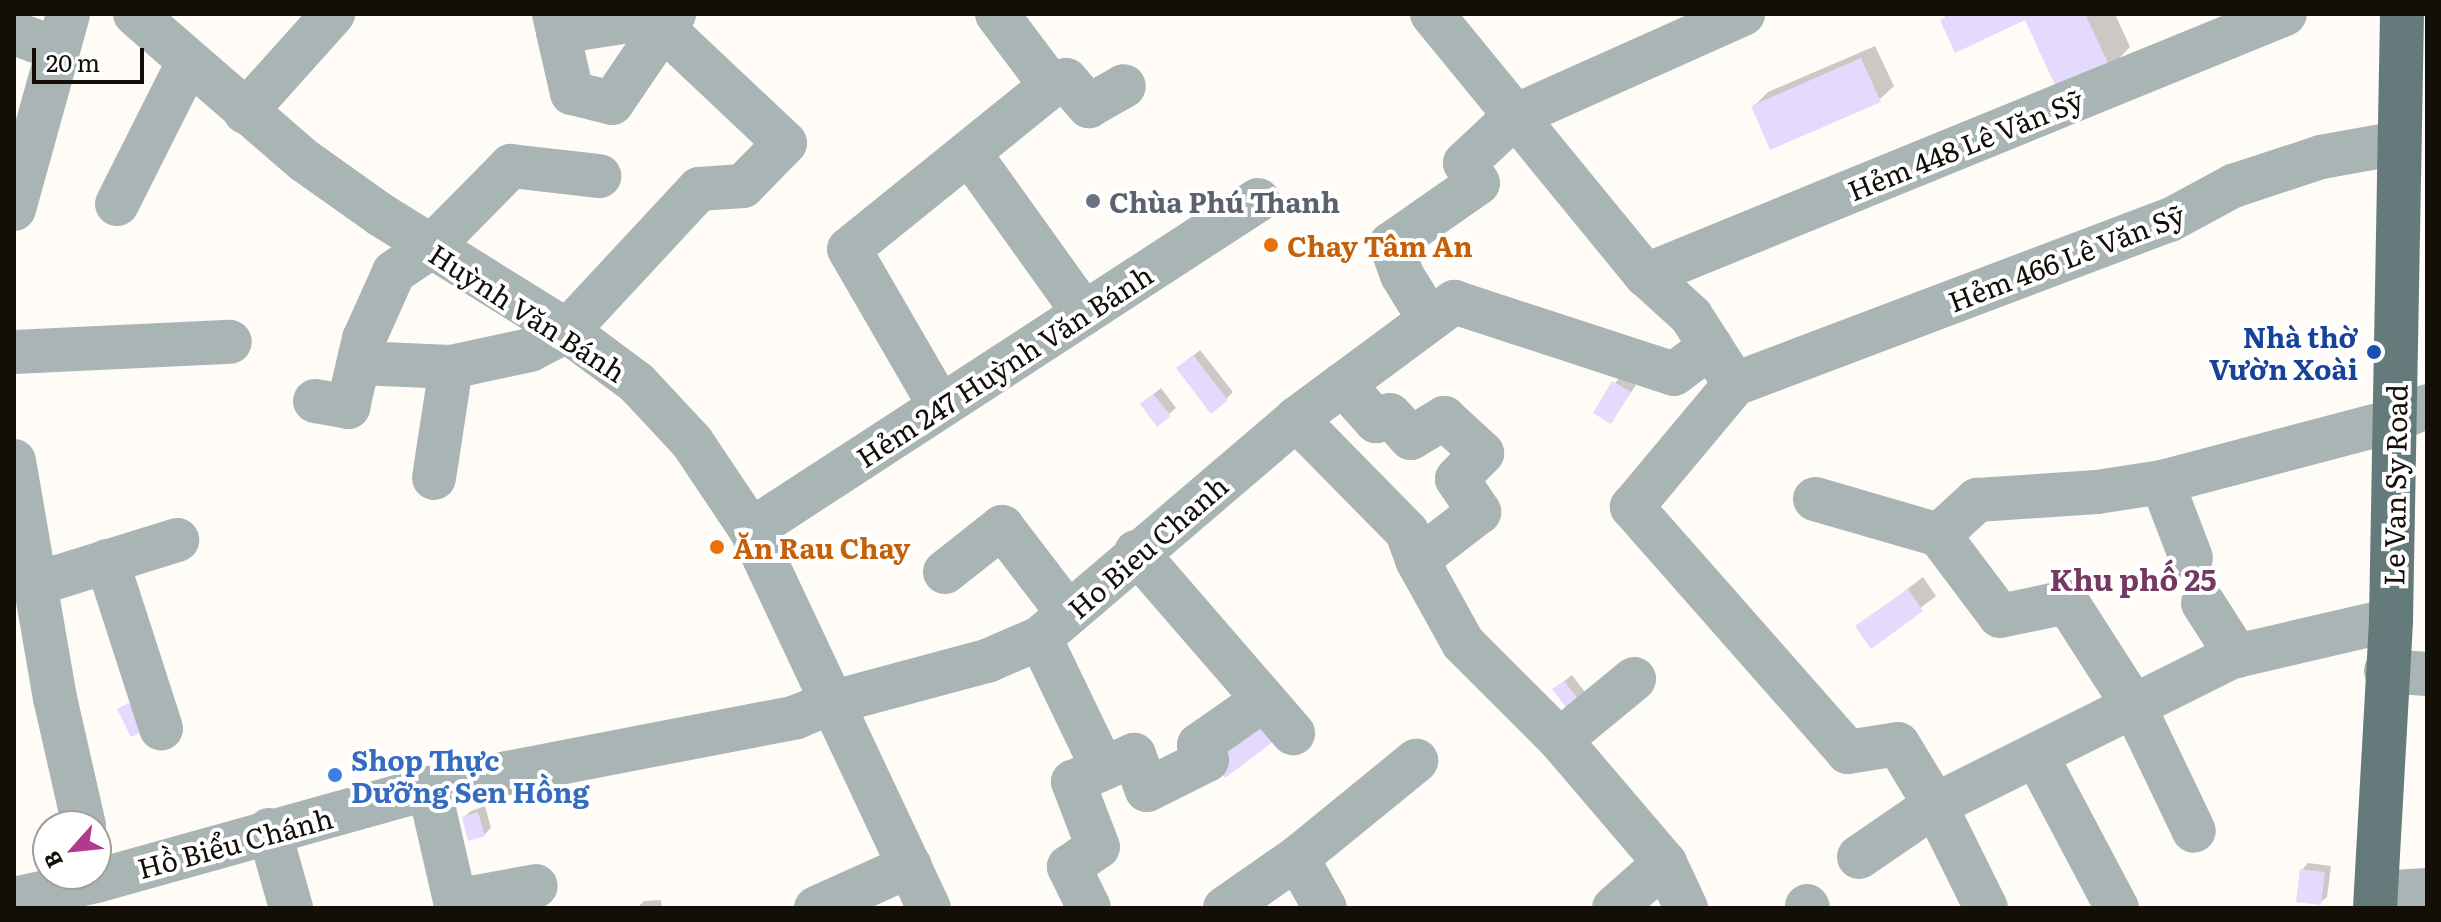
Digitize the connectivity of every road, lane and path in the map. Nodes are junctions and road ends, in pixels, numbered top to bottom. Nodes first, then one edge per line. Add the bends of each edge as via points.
1 (135, 14) edge
2 (333, 14) edge
3 (997, 14) edge
4 (1432, 14) edge
5 (1743, 14) edge
6 (2285, 14) edge
7 (2402, 14) edge
8 (668, 21) edge
9 (556, 23) edge
10 (62, 31) edge
11 (14, 33) edge
12 (188, 63) junction
13 (1051, 86) junction
14 (1124, 86) dead end
15 (245, 112) junction
16 (1515, 116) junction
17 (2409, 123) edge
18 (970, 154) junction
19 (599, 176) dead end
20 (1258, 200) dead end
21 (117, 204) dead end
22 (15, 205) edge
23 (431, 247) junction
24 (1646, 275) junction
25 (1084, 313) junction
26 (1429, 319) junction
27 (567, 331) junction
28 (230, 342) dead end
29 (1711, 346) junction
30 (14, 352) edge
31 (359, 363) junction
32 (451, 367) junction
33 (1343, 384) junction
34 (1735, 384) junction
35 (315, 401) dead end
36 (940, 406) junction
37 (2412, 413) edge
38 (1296, 419) junction
39 (14, 461) edge
40 (434, 478) dead end
41 (2162, 482) junction
42 (1815, 499) dead end
43 (751, 530) junction
44 (1939, 535) junction
45 (20, 540) edge
46 (177, 540) dead end
47 (1136, 552) junction
48 (2191, 558) dead end
49 (1417, 560) junction
50 (107, 561) junction
51 (945, 572) dead end
52 (35, 584) junction
53 (2203, 603) dead end
54 (2391, 620) junction
55 (1054, 626) junction
56 (2237, 656) junction
57 (2406, 672) edge
58 (1634, 679) dead end
59 (1263, 700) junction
60 (830, 703) junction
61 (2135, 708) junction
62 (161, 728) dead end
63 (1293, 733) dead end
64 (1560, 740) junction
65 (2037, 757) junction
66 (1416, 761) dead end
67 (1102, 767) junction
68 (429, 788) junction
69 (1935, 805) junction
70 (81, 810) edge
71 (269, 830) junction
72 (2194, 831) dead end
73 (1859, 857) dead end
74 (1297, 858) junction
75 (1665, 863) junction
76 (910, 866) junction
77 (112, 872) edge
78 (536, 886) dead end
79 (47, 890) edge
80 (2427, 890) edge
81 (14, 899) edge
82 (2376, 900) edge
83 (291, 908) edge
84 (816, 908) edge
85 (929, 908) edge
86 (1089, 908) edge
87 (1225, 908) edge
88 (1325, 908) edge
89 (1614, 908) edge
90 (1686, 908) edge
91 (1986, 908) edge
92 (2117, 908) edge

1 - 12 street, Huỳnh Văn Bánh
2 - 15 street
3 - 13 street
4 - 16 street
5 - 16 street
6 - 24 street, Hẻm 448 Lê Văn Sỹ
7 - 17 main road, Le Van Sy Road
8 - 9 street
8 - 9 street via 612,103 572,93
8 - 27 street via 785,143 743,186 699,189
10 - 11 street
10 - 22 street
12 - 15 street, Huỳnh Văn Bánh
12 - 21 street
13 - 14 street via 1066,80 1089,106
13 - 18 street
15 - 23 street, Huỳnh Văn Bánh via 305,161
16 - 24 street
16 - 26 street via 1465,163 1478,183 1391,244 1402,275
17 - 34 street, Hẻm 466 Lê Văn Sỹ via 2233,186 2170,220
17 - 37 main road, Le Van Sy Road
18 - 25 street
18 - 36 street via 849,249
19 - 23 street via 511,166
20 - 25 street, Hẻm 247 Huỳnh Văn Bánh
23 - 27 street, Huỳnh Văn Bánh
23 - 31 street via 394,272
24 - 29 street via 1691,316
25 - 36 street, Hẻm 247 Huỳnh Văn Bánh
26 - 29 street, Ho Bieu Chanh via 1454,302 1674,374
26 - 33 street, Ho Bieu Chanh
27 - 32 street via 530,350
27 - 43 street, Huỳnh Văn Bánh via 637,383 692,442
28 - 30 street
29 - 34 street
31 - 32 street
31 - 35 street via 348,407
32 - 40 street
33 - 38 street, Ho Bieu Chanh
33 - 49 street via 1376,421 1390,415 1411,438 1444,418 1482,453 1457,479 1479,512
34 - 69 street, Hẻm 466 Lê Văn Sỹ via 1632,507 1848,752 1898,744
36 - 43 street, Hẻm 247 Huỳnh Văn Bánh
37 - 41 street
37 - 54 main road, Le Van Sy Road
38 - 47 street, Ho Bieu Chanh
38 - 49 street via 1407,532
39 - 45 street
41 - 44 street via 1977,500
41 - 48 street
42 - 44 street
43 - 60 street, Huỳnh Văn Bánh
44 - 61 street via 2000,616 2067,602
45 - 52 street
46 - 50 street
47 - 55 street, Ho Bieu Chanh
47 - 59 street
49 - 64 street via 1463,643
50 - 52 street
50 - 62 street
51 - 55 street via 1002,527
52 - 70 street
53 - 56 street
54 - 56 street
54 - 57 main road, Le Van Sy Road
55 - 60 street, Ho Bieu Chanh via 965,668
55 - 67 street
56 - 61 street
57 - 82 main road, Le Van Sy Road
58 - 64 street
59 - 63 street
59 - 67 street via 1199,745 1207,760 1147,790 1134,755
60 - 68 street, Hồ Biểu Chánh via 796,717
60 - 76 street, Huỳnh Văn Bánh
61 - 65 street
61 - 72 street
64 - 75 street
65 - 69 street
65 - 92 street
66 - 74 street
67 - 86 street via 1073,782 1098,847 1069,867
68 - 71 street, Hồ Biểu Chánh
68 - 78 street via 455,901
69 - 73 street
69 - 91 street
71 - 77 street, Hồ Biểu Chánh
71 - 83 street
74 - 87 street
74 - 88 street
75 - 89 street
75 - 90 street
76 - 84 street
76 - 85 street, Huỳnh Văn Bánh
79 - 81 street, Hồ Biểu Chánh
80 - 82 street

